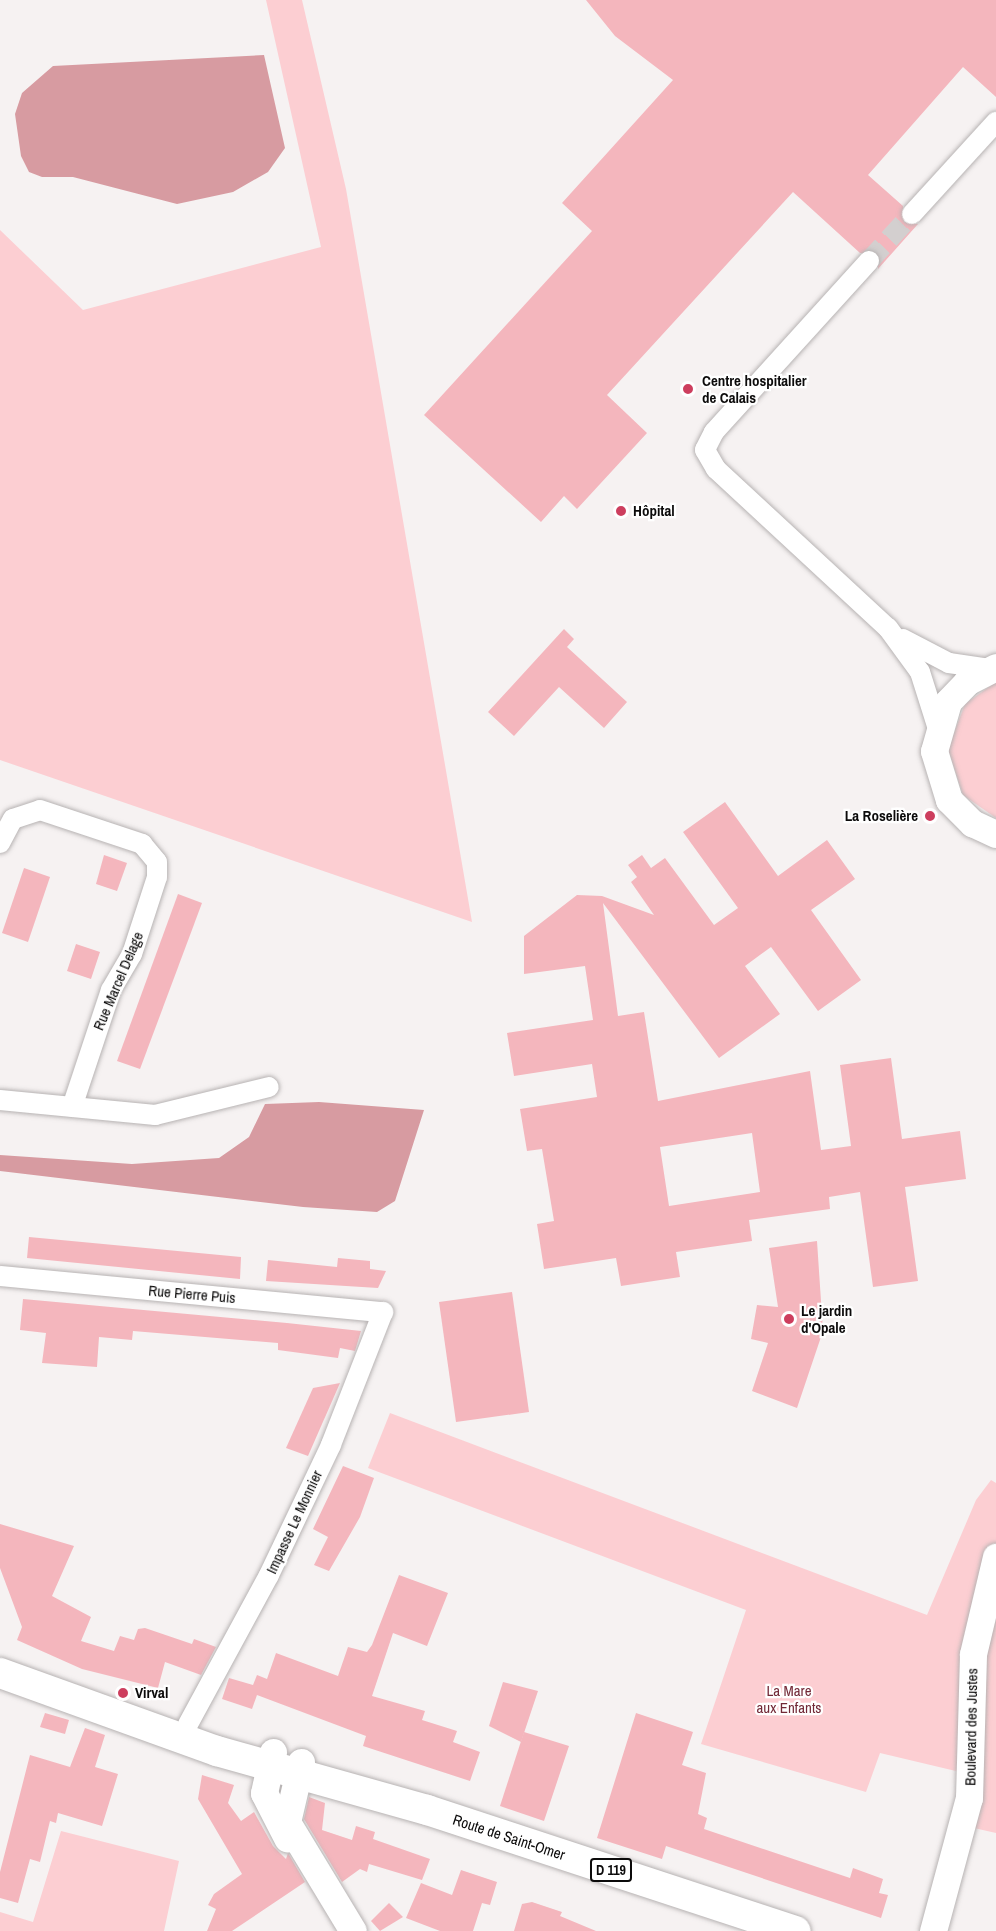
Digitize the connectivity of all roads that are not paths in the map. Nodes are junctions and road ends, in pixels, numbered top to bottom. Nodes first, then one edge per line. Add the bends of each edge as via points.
1 (996, 122) edge
2 (912, 214) tunnel mouth
3 (869, 261) tunnel mouth
4 (888, 628) junction
5 (993, 668) edge
6 (937, 726) junction
7 (996, 834) edge
8 (0, 843) edge
9 (268, 1087) dead end
10 (0, 1100) edge
11 (72, 1107) junction
12 (0, 1276) edge
13 (383, 1312) joint
14 (996, 1557) edge
15 (0, 1673) edge
16 (65, 1695) junction
17 (188, 1724) junction
18 (271, 1760) junction
19 (299, 1768) junction
20 (310, 1867) junction
21 (353, 1931) edge
22 (796, 1931) edge
23 (933, 1931) edge

1 - 2 street
3 - 4 street via 714,432 705,450 716,469
4 - 5 street via 939,660
4 - 6 street via 920,672
5 - 6 street via 954,694
6 - 7 street via 934,760 944,792 966,818
8 - 11 street, Rue Marcel Delage via 13,819 40,810 142,844 157,862 157,877 132,954 111,990
9 - 11 street via 155,1115
10 - 11 street
12 - 13 street, Rue Pierre Puis
13 - 17 street, Impasse Le Monnier via 331,1445 269,1575
14 - 23 street, Boulevard des Justes via 973,1654 969,1798
15 - 16 main road, Route de Saint-Omer / D 119
16 - 17 main road, Route de Saint-Omer / D 119
16 - 18 main road, Route de Saint-Omer / D 119
17 - 18 main road, Route de Saint-Omer / D 119
18 - 19 main road, Route de Saint-Omer / D 119
18 - 20 street via 268,1807
19 - 20 street via 286,1816
19 - 22 main road, Route de Saint-Omer / D 119
20 - 21 street

